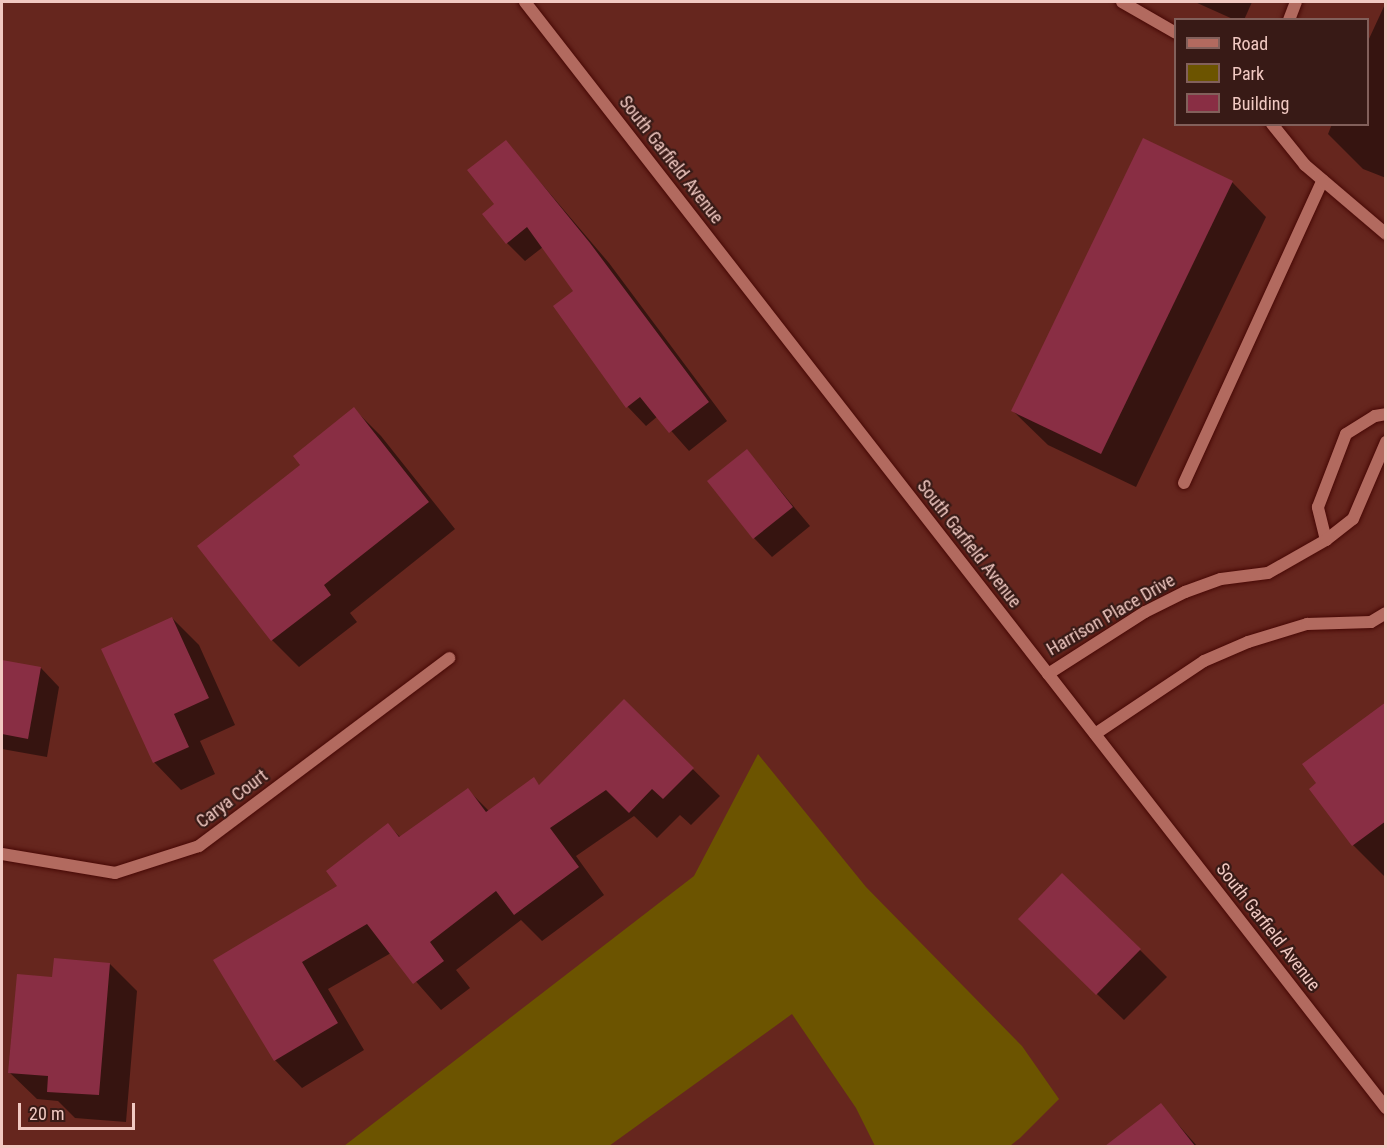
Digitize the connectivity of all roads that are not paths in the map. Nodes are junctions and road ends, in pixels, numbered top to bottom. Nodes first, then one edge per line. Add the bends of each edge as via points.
1 (525, 2) edge
2 (1122, 2) edge
3 (1296, 2) edge
4 (1289, 18) edge
5 (1174, 32) edge
6 (1274, 126) edge
7 (1323, 180) junction
8 (1386, 234) edge
9 (1386, 414) edge
10 (1386, 442) edge
11 (1184, 483) dead end
12 (1326, 540) junction
13 (1386, 613) edge
14 (449, 658) dead end
15 (1048, 674) junction
16 (1095, 734) junction
17 (2, 854) edge
18 (1386, 1108) edge

1 - 15 street, South Garfield Avenue
2 - 5 street
3 - 4 street
6 - 7 street
7 - 8 street
7 - 11 street
9 - 12 street via 1375,416 1346,434 1318,507
10 - 12 street, Harrison Place Drive via 1353,519
12 - 15 street, Harrison Place Drive via 1268,573 1221,579 1185,592 1145,612
13 - 16 street via 1371,622 1307,624 1248,642 1204,661
14 - 17 street, Carya Court via 199,846 115,873
15 - 16 street, South Garfield Avenue
16 - 18 street, South Garfield Avenue

